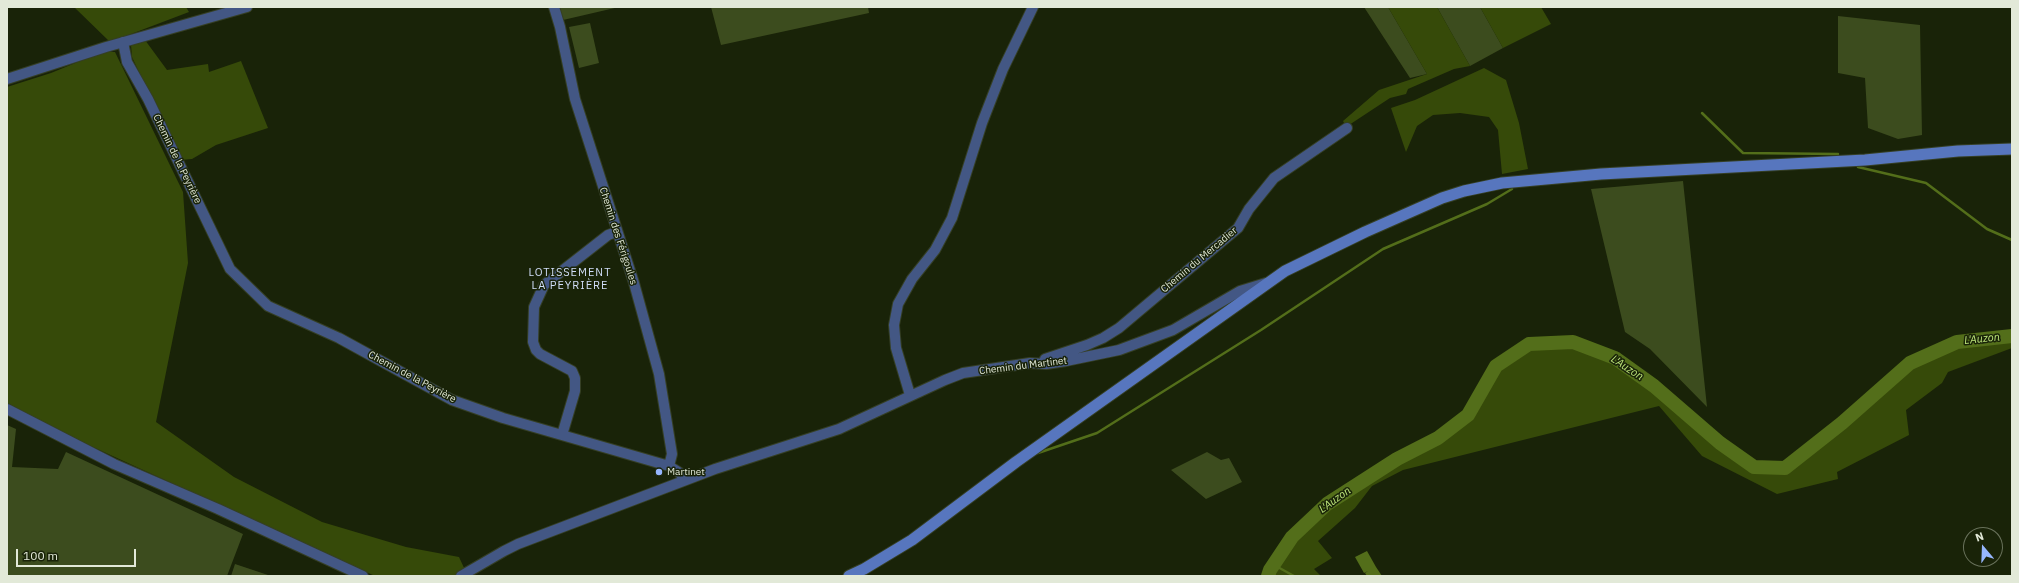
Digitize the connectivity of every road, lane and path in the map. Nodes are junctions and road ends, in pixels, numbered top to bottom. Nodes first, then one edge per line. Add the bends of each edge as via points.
1 (247, 7) edge
2 (554, 7) edge
3 (1033, 7) edge
4 (123, 42) junction
5 (7, 79) edge
6 (1347, 128) dead end
7 (2012, 149) edge
8 (616, 232) junction
9 (1270, 282) junction
10 (1030, 363) junction
11 (910, 395) junction
12 (7, 409) edge
13 (562, 435) junction
14 (669, 466) junction
15 (684, 480) junction
16 (363, 576) edge
17 (461, 576) edge
18 (849, 576) edge

1 - 4 street
2 - 8 street, Chemin des Férigoules via 575,99
3 - 11 street via 1003,69 982,123 952,218 935,250 912,279 898,304 894,325 896,348
4 - 5 street
4 - 13 street, Chemin de la Peyrière via 127,62 148,99 230,269 268,306 339,338 452,400
6 - 10 street, Chemin du Mercadier via 1274,178 1249,209 1238,228 1119,328 1087,345
7 - 9 main road via 1958,151 1865,160 1601,174 1483,187 1423,206 1305,261
8 - 13 street via 608,235 544,285 534,307 536,350 572,370 575,378 574,397
8 - 14 street, Chemin des Férigoules via 634,283 659,374 672,454
9 - 10 street, Chemin du Martinet via 1240,291 1173,330 1119,350 1060,362
9 - 18 main road via 1016,462 912,540
10 - 11 street, Chemin du Martinet via 963,373
11 - 15 street, Chemin du Martinet via 838,428
12 - 16 street via 114,464
13 - 14 street, Chemin de la Peyrière
14 - 15 street, Chemin de la Peyrière via 680,473
15 - 17 street via 511,548

